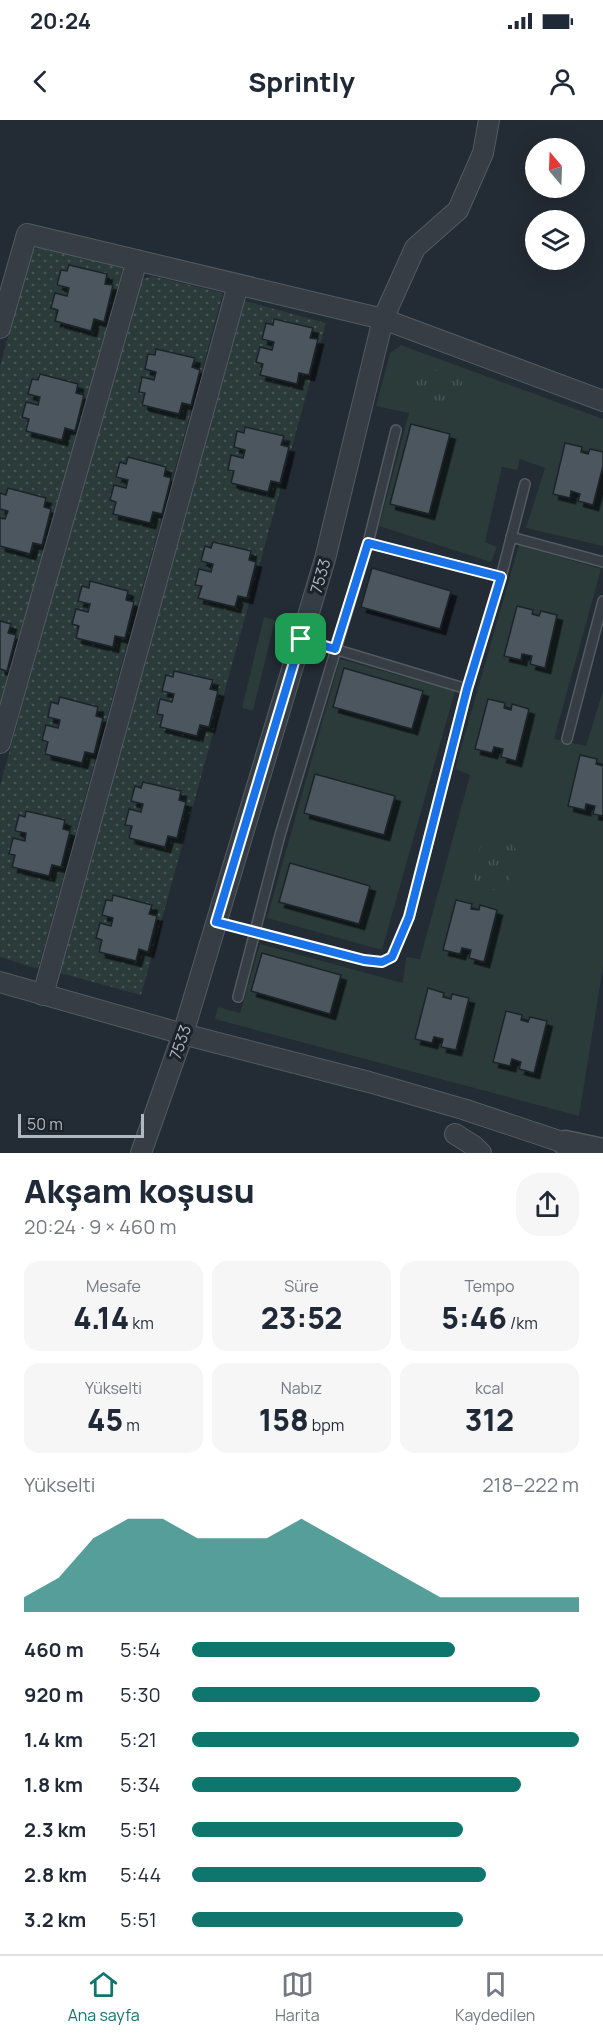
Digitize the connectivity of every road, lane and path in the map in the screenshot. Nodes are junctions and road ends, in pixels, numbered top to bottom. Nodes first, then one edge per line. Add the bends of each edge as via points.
1 (489, 120) edge
2 (137, 260) junction
3 (238, 285) junction
4 (384, 319) junction
5 (0, 328) edge
6 (603, 401) edge
7 (396, 430) dead end
8 (525, 484) dead end
9 (511, 537) junction
10 (368, 543) junction
11 (603, 562) edge
12 (501, 577) junction
13 (603, 601) edge
14 (301, 639) junction
15 (335, 649) junction
16 (467, 689) junction
17 (567, 739) dead end
18 (0, 743) edge
19 (216, 922) junction
20 (255, 932) junction
21 (0, 982) edge
22 (43, 995) junction
23 (238, 997) dead end
24 (183, 1034) junction
25 (455, 1134) dead end
26 (565, 1143) joint
27 (603, 1151) edge
28 (141, 1153) edge
29 (481, 1153) edge

1 - 4 street, 7533 via 483,153 458,210 415,248
2 - 3 street
2 - 5 street via 27,234
2 - 18 street
3 - 4 street
3 - 22 street
4 - 6 street
4 - 14 street, 7533 via 325,559
7 - 10 lane
8 - 9 lane
9 - 11 lane
9 - 12 lane
10 - 12 lane
10 - 15 lane
12 - 16 lane
13 - 17 lane
14 - 15 lane
14 - 19 street, 7533
15 - 16 lane
15 - 20 lane via 277,833
16 - 20 lane via 409,917 392,957 382,962 364,960
19 - 20 lane
19 - 24 street, 7533
20 - 23 lane
21 - 22 street
22 - 24 street
24 - 26 street via 369,1082
24 - 28 street, 7533
25 - 29 street
26 - 27 street

